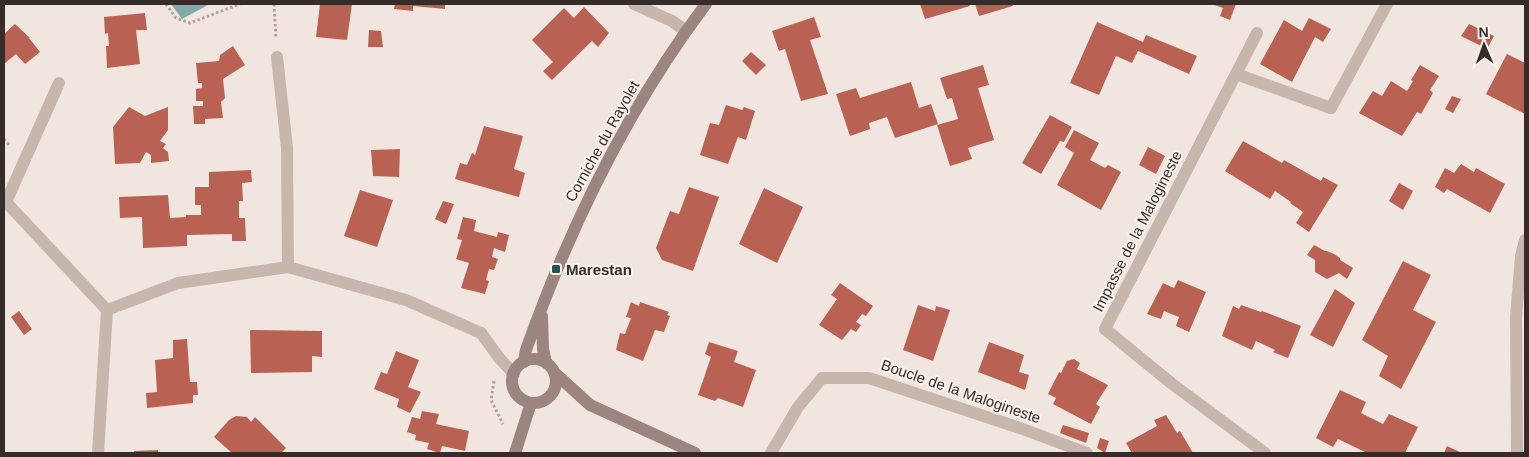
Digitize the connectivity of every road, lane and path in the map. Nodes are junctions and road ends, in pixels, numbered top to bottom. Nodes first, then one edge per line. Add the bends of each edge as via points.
1 (166, 4) edge
2 (240, 4) edge
3 (274, 4) edge
4 (634, 4) edge
5 (706, 4) edge
6 (1387, 4) edge
7 (686, 31) junction
8 (1257, 34) dead end
9 (277, 56) joint
10 (1236, 74) junction
11 (60, 83) dead end
12 (1525, 240) edge
13 (288, 268) junction
14 (543, 304) junction
15 (107, 310) junction
16 (524, 362) junction
17 (546, 363) junction
18 (514, 374) junction
19 (556, 374) junction
20 (531, 403) junction
21 (98, 453) edge
22 (515, 453) edge
23 (695, 453) edge
24 (771, 453) edge
25 (1087, 453) edge
26 (1265, 453) edge
27 (1517, 453) edge

1 - 2 path via 176,18 190,23
3 - 9 path
4 - 7 street
5 - 7 main road, Corniche du Rayolet
6 - 10 street via 1330,108
7 - 14 main road, Corniche du Rayolet via 600,172
8 - 10 street, Impasse de la Malogineste
9 - 13 street via 287,148
10 - 26 street, Impasse de la Malogineste via 1105,329
11 - 15 street via 6,202
12 - 27 street via 1516,317
13 - 15 street via 178,283
13 - 18 street via 406,300 481,334
14 - 16 main road, Corniche du Rayolet
14 - 17 main road, Corniche du Rayolet via 542,334
15 - 21 street
16 - 17 main road via 532,359
16 - 18 main road, Corniche du Rayolet
17 - 19 main road
18 - 20 main road via 514,392
19 - 20 main road via 557,382 551,396
19 - 23 main road via 590,405
20 - 22 main road
24 - 25 street, Boucle de la Malogineste via 798,407 822,378 869,378

